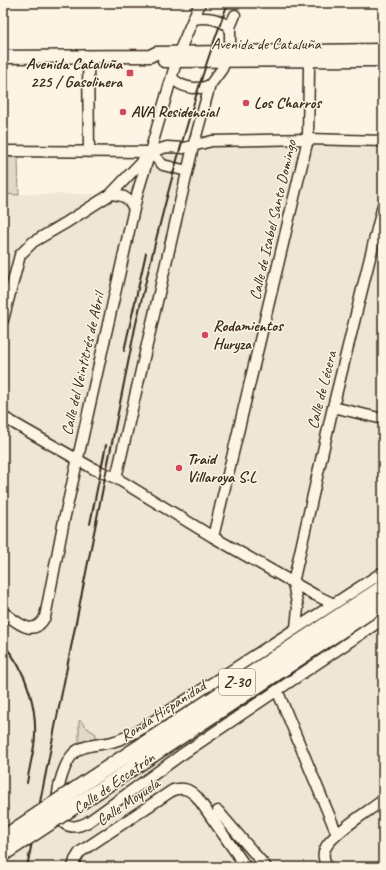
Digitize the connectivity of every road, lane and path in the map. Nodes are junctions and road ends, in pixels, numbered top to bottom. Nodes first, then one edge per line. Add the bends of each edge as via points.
1 (200, 3) edge
2 (235, 15) dead end
3 (194, 19) junction
4 (230, 27) junction
5 (383, 50) edge
6 (304, 55) junction
7 (88, 56) junction
8 (178, 56) junction
9 (227, 56) junction
10 (3, 57) edge
11 (383, 60) edge
12 (172, 78) junction
13 (210, 85) junction
14 (308, 139) junction
15 (383, 141) edge
16 (193, 147) junction
17 (3, 151) edge
18 (89, 152) junction
19 (150, 152) junction
20 (187, 171) junction
21 (111, 194) junction
22 (383, 205) edge
23 (134, 207) junction
24 (3, 320) edge
25 (333, 407) junction
26 (3, 417) edge
27 (383, 419) edge
28 (77, 459) junction
29 (116, 478) junction
30 (212, 537) junction
31 (383, 572) edge
32 (292, 583) junction
33 (383, 587) edge
34 (383, 603) edge
35 (334, 604) junction
36 (3, 612) edge
37 (383, 619) edge
38 (296, 628) junction
39 (277, 690) junction
40 (383, 800) edge
41 (218, 811) dead end
42 (337, 834) junction
43 (3, 838) edge
44 (3, 854) edge
45 (260, 865) edge
46 (73, 867) edge
47 (246, 867) edge
48 (327, 867) edge

1 - 3 street, Calle del Veintitrés de Abril
2 - 4 street
3 - 4 street via 219,20
3 - 8 street, Calle del Veintitrés de Abril
4 - 9 street via 230,47
5 - 6 main road, Avenida de Cataluña
6 - 9 main road, Avenida de Cataluña
6 - 11 main road, Avenida de Cataluña
6 - 14 street, Calle de Isabel Santo Domingo
7 - 8 main road, Avenida de Cataluña via 150,56 156,61
7 - 10 main road, Avenida de Cataluña
7 - 18 street
8 - 9 main road, Avenida de Cataluña
8 - 12 street, Calle del Veintitrés de Abril
9 - 13 street via 222,69
12 - 13 street via 189,87 202,89
12 - 19 street, Calle del Veintitrés de Abril
13 - 16 street
14 - 15 street
14 - 16 street via 212,141
14 - 30 street, Calle de Isabel Santo Domingo
16 - 19 street via 167,147
16 - 20 street
17 - 18 street
18 - 19 street
19 - 20 street via 163,165
19 - 21 street
19 - 23 street, Calle del Veintitrés de Abril
20 - 29 street
21 - 23 street via 122,195
21 - 24 street via 33,242 20,254
22 - 25 street, Calle de Lécera
23 - 28 street, Calle del Veintitrés de Abril
25 - 27 street
25 - 32 street, Calle de Lécera
26 - 28 street
28 - 29 street
28 - 36 street, Calle del Veintitrés de Abril via 43,622 35,628 26,627
29 - 30 street
30 - 32 street
31 - 35 street, Calle de Escatrón
32 - 35 street
32 - 38 street via 298,608
33 - 43 highway, Ronda Hispanidad / Z-30, bridge
34 - 44 highway, Ronda Hispanidad / Z-30, bridge
35 - 38 street, Calle de Escatrón
37 - 39 street, Calle de Escatrón
38 - 39 street, Calle de Escatrón via 143,728 122,739 88,746 76,752 62,774 57,808 59,817 72,827 80,827
39 - 42 street
40 - 42 street
41 - 45 street
42 - 48 street via 325,848 323,857
46 - 47 street, Calle Moyuela via 80,852 179,788 191,791 197,797

